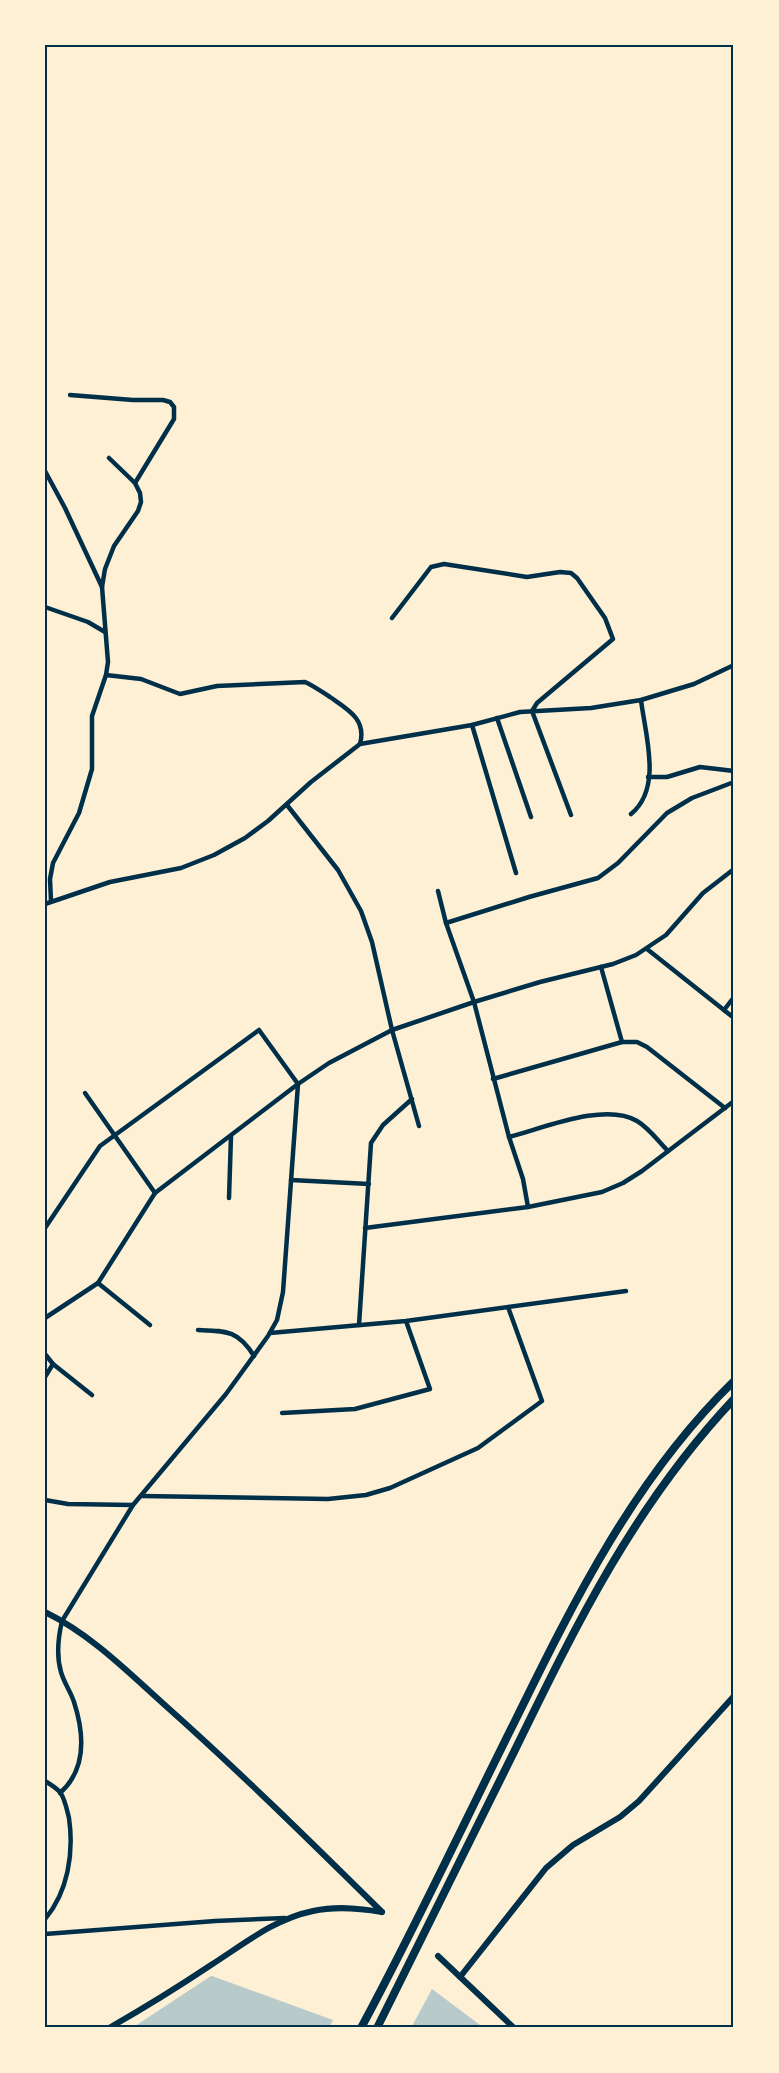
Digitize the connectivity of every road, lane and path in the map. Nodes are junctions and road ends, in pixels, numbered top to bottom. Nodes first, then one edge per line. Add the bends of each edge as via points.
1 (70, 395) dead end
2 (109, 458) dead end
3 (45, 471) edge
4 (135, 483) junction
5 (102, 587) junction
6 (45, 607) edge
7 (392, 618) dead end
8 (105, 632) junction
9 (734, 665) edge
10 (106, 675) junction
11 (640, 700) junction
12 (532, 712) junction
13 (497, 718) junction
14 (472, 725) junction
15 (360, 744) junction
16 (734, 771) edge
17 (648, 777) junction
18 (734, 782) edge
19 (287, 805) junction
20 (631, 814) dead end
21 (571, 815) dead end
22 (531, 817) dead end
23 (734, 869) edge
24 (516, 873) dead end
25 (438, 891) dead end
26 (51, 901) junction
27 (45, 904) edge
28 (446, 923) junction
29 (647, 949) junction
30 (601, 967) junction
31 (734, 997) edge
32 (474, 1002) junction
33 (724, 1010) junction
34 (734, 1018) edge
35 (393, 1030) junction
36 (622, 1042) junction
37 (493, 1079) junction
38 (298, 1084) junction
39 (85, 1093) dead end
40 (412, 1099) junction
41 (734, 1101) edge
42 (725, 1108) junction
43 (419, 1126) dead end
44 (115, 1136) junction
45 (231, 1136) junction
46 (509, 1137) junction
47 (668, 1150) junction
48 (291, 1180) junction
49 (369, 1184) junction
50 (155, 1193) junction
51 (229, 1198) dead end
52 (528, 1208) junction
53 (45, 1228) edge
54 (365, 1228) junction
55 (98, 1283) junction
56 (626, 1291) dead end
57 (508, 1307) junction
58 (45, 1318) edge
59 (406, 1321) junction
60 (150, 1325) dead end
61 (359, 1325) junction
62 (198, 1330) dead end
63 (270, 1333) junction
64 (45, 1354) edge
65 (254, 1356) junction
66 (54, 1364) junction
67 (45, 1377) edge
68 (734, 1381) edge
69 (92, 1395) dead end
70 (734, 1399) edge
71 (282, 1413) dead end
72 (141, 1496) junction
73 (45, 1500) edge
74 (133, 1505) junction
75 (45, 1612) edge
76 (62, 1621) junction
77 (734, 1696) edge
78 (45, 1781) edge
79 (60, 1792) junction
80 (288, 1918) junction
81 (45, 1919) edge
82 (45, 1934) edge
83 (438, 1956) dead end
84 (460, 1977) junction
85 (109, 2028) edge
86 (361, 2028) edge
87 (377, 2028) edge
88 (514, 2028) edge

1 - 4 street via 163,400 174,407 174,419
2 - 4 street
3 - 5 street
4 - 5 street via 140,505 110,554
5 - 8 street
6 - 8 street
7 - 12 street via 437,564 527,577 563,572 574,575 604,618 613,639
8 - 10 street
9 - 11 street via 684,687
10 - 15 street via 141,679 180,694 217,686 305,682 355,715 361,729
10 - 26 street via 92,716 91,775 79,813 53,863
11 - 12 street
11 - 17 street via 650,767
12 - 13 street
12 - 21 street
13 - 14 street
13 - 22 street
14 - 15 street
14 - 24 street
15 - 19 street
16 - 17 street via 700,767 667,777
17 - 20 street via 643,800
18 - 28 street via 667,813 598,878
19 - 26 street via 245,838 198,862 110,882
19 - 35 street via 354,897 372,942
23 - 29 street via 711,885 674,927
25 - 28 street
26 - 27 street
28 - 32 street
29 - 30 street
29 - 33 street
30 - 32 street
30 - 36 street
31 - 33 street
32 - 35 street
32 - 37 street
33 - 34 street
35 - 38 street
35 - 40 street
36 - 37 street
36 - 42 street via 647,1047
37 - 46 street
38 - 44 street via 259,1030
38 - 45 street
38 - 48 street
39 - 44 street
40 - 43 street
40 - 49 street via 374,1136
41 - 42 street
42 - 47 street
44 - 50 street
44 - 53 street via 100,1146
45 - 50 street
45 - 51 street
46 - 47 street via 592,1114 612,1113 638,1122
46 - 52 street
47 - 52 street via 612,1188
48 - 49 street
48 - 63 street via 282,1302
49 - 54 street
50 - 55 street
52 - 54 street
54 - 61 street
55 - 58 street
55 - 60 street
56 - 57 street
57 - 59 street
57 - 72 street via 542,1401 478,1448 390,1488 353,1497
59 - 61 street
59 - 71 street via 429,1389 355,1409
61 - 63 street
62 - 65 street via 231,1333
63 - 65 street
64 - 66 street
65 - 72 street
66 - 67 street
66 - 69 street
68 - 86 highway via 662,1464 600,1556
70 - 87 highway via 665,1481 602,1579
72 - 74 street
73 - 74 street
74 - 76 street
75 - 76 street
76 - 79 street via 59,1662 76,1710 82,1751 74,1778
76 - 80 street via 103,1650 246,1778 382,1912 333,1908
77 - 84 street via 639,1802 573,1845 538,1876
78 - 79 street
79 - 81 street via 70,1826 69,1860 61,1892
80 - 82 street
80 - 85 street
83 - 84 street
84 - 88 street

